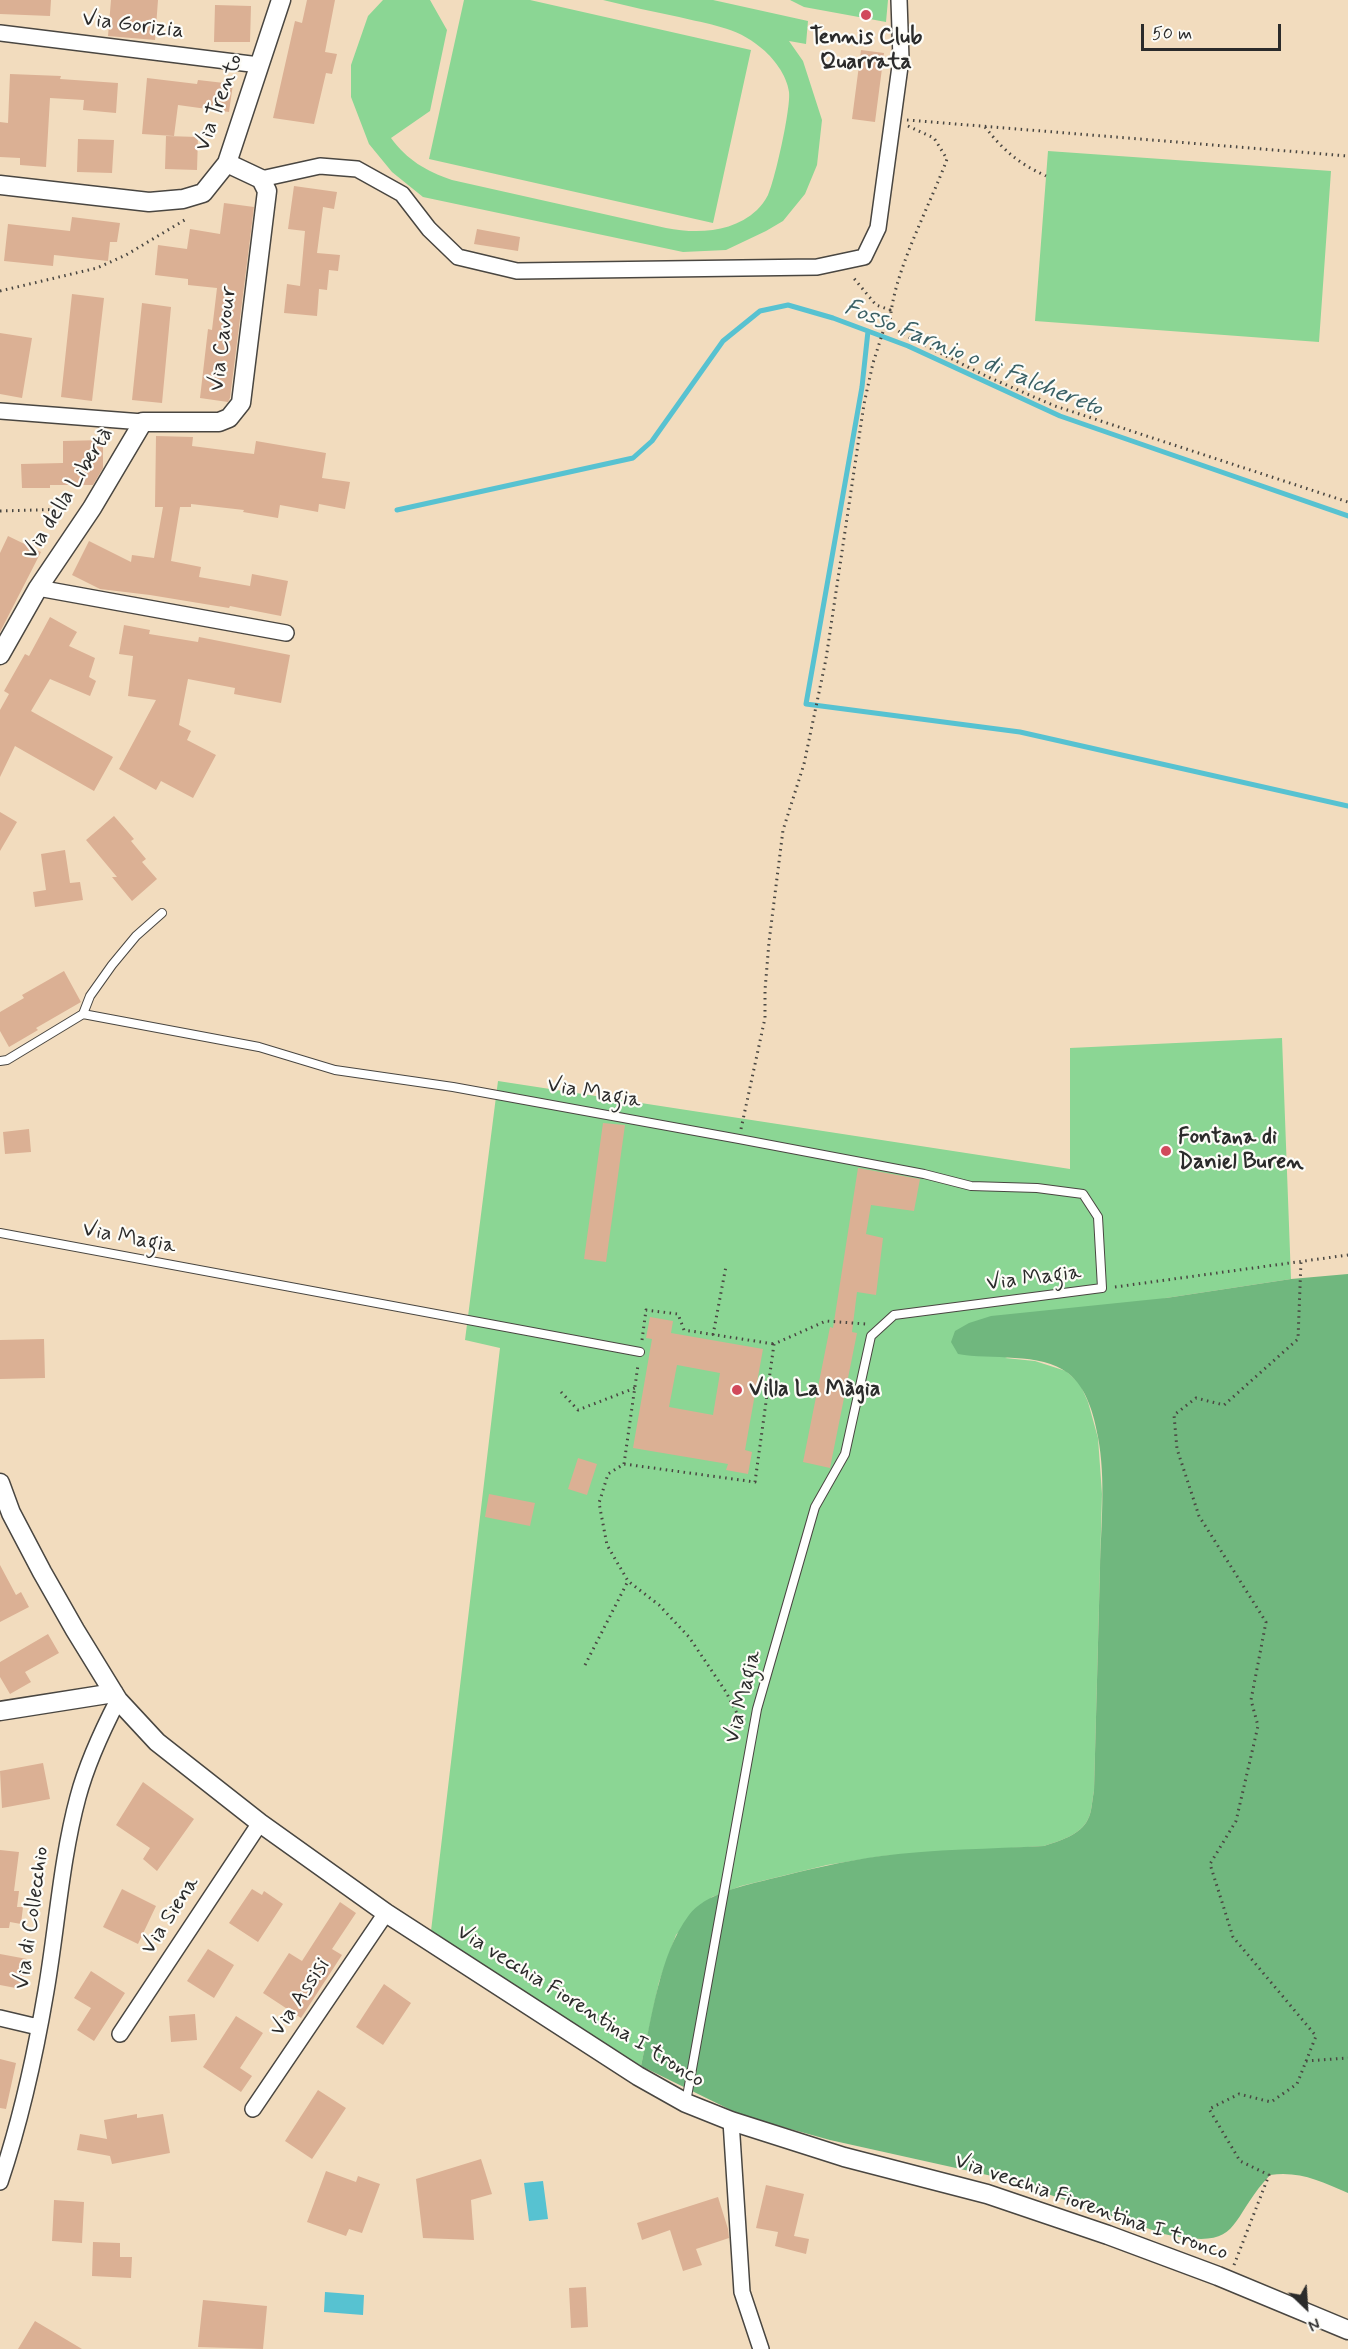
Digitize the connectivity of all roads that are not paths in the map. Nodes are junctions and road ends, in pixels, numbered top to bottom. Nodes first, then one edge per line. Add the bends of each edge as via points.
1 (281, 0) edge
2 (899, 0) edge
3 (0, 33) edge
4 (260, 65) junction
5 (227, 163) junction
6 (261, 179) junction
7 (0, 185) edge
8 (0, 411) edge
9 (143, 422) junction
10 (38, 588) junction
11 (286, 633) dead end
12 (0, 655) edge
13 (162, 913) dead end
14 (83, 1014) junction
15 (0, 1061) edge
16 (0, 1233) edge
17 (640, 1352) road end
18 (0, 1483) edge
19 (116, 1697) junction
20 (0, 1711) edge
21 (260, 1822) junction
22 (386, 1912) junction
23 (0, 2018) edge
24 (38, 2027) junction
25 (120, 2034) dead end
26 (686, 2103) junction
27 (253, 2109) dead end
28 (731, 2121) junction
29 (0, 2182) edge
30 (1348, 2331) edge
31 (761, 2349) edge

1 - 4 street, Via Trento
2 - 6 street via 901,59 893,119 878,228 864,257 806,267 517,271 458,257 429,229 402,194 357,169 320,166
3 - 4 street, Via Gorizia
4 - 5 street, Via Trento
5 - 6 street
5 - 7 street, Via Trento via 202,193 183,200 148,202
6 - 9 street, Via Cavour via 267,190 241,403 229,418 219,422
8 - 9 street, Via Cavour
9 - 10 street, Via della Libertà
10 - 11 street
10 - 12 street, Via della Libertà
13 - 14 lane via 112,965 90,996
14 - 15 lane
14 - 26 lane, Via Magia via 259,1047 335,1070 740,1138 971,1186 1083,1194 1098,1217 1102,1288 894,1315 871,1336 845,1454 815,1507 750,1739
16 - 17 lane, Via Magia
18 - 19 street, Via vecchia Fiorentina I tronco via 42,1572
19 - 20 street
19 - 21 street, Via vecchia Fiorentina I tronco via 157,1742
19 - 24 street, Via di Collecchio via 78,1795
21 - 22 street, Via vecchia Fiorentina I tronco
21 - 25 street, Via Siena
22 - 26 street, Via vecchia Fiorentina I tronco via 638,2076
22 - 27 street, Via Assisi
23 - 24 street
24 - 29 street, Via di Collecchio via 26,2095
26 - 28 street, Via vecchia Fiorentina I tronco
28 - 30 street, Via vecchia Fiorentina I tronco via 1053,2216 1218,2276
28 - 31 street via 742,2292

